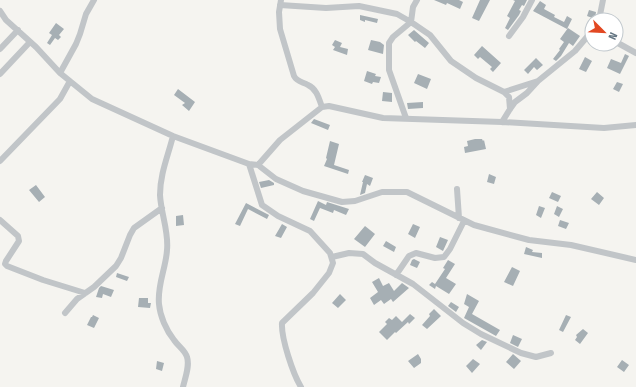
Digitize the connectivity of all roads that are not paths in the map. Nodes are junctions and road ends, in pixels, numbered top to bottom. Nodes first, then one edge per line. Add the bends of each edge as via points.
1 (94, 0) edge
2 (416, 0) edge
3 (532, 0) edge
4 (603, 0) edge
5 (281, 2) edge
6 (351, 3) edge
7 (0, 11) edge
8 (601, 12) edge
9 (410, 22) junction
10 (18, 30) junction
11 (509, 36) dead end
12 (584, 40) edge
13 (30, 42) junction
14 (624, 46) edge
15 (0, 49) edge
16 (636, 53) edge
17 (60, 73) junction
18 (0, 74) edge
19 (538, 81) junction
20 (70, 82) junction
21 (504, 92) junction
22 (322, 107) junction
23 (510, 109) junction
24 (406, 118) junction
25 (502, 122) junction
26 (636, 125) edge
27 (173, 136) junction
28 (0, 161) edge
29 (249, 164) junction
30 (258, 165) junction
31 (457, 189) dead end
32 (162, 208) junction
33 (461, 219) junction
34 (0, 220) edge
35 (332, 257) junction
36 (636, 260) edge
37 (396, 276) junction
38 (85, 293) junction
39 (65, 313) dead end
40 (552, 353) dead end
41 (183, 387) edge
42 (302, 387) edge

1 - 17 street via 86,14 76,44
2 - 9 street
3 - 11 street via 523,18
4 - 8 street
5 - 6 street via 326,8
5 - 22 street via 280,29 294,76 296,80 316,91
6 - 9 street via 397,14
7 - 10 street
9 - 21 street via 430,35 451,61 476,78
9 - 24 street via 389,43 389,70
10 - 13 street
10 - 15 street
12 - 19 street
13 - 17 street
13 - 18 street
14 - 16 street
17 - 20 street
19 - 21 street
19 - 23 street
20 - 27 street via 92,99
20 - 28 street via 60,99
21 - 23 street via 509,98
22 - 24 street via 329,106 383,118
22 - 30 street via 280,140
23 - 25 street
24 - 25 street
25 - 26 street via 604,128
27 - 29 street
27 - 32 street via 163,168 160,195
29 - 30 street
29 - 35 street via 262,204 278,216 310,231
30 - 33 street via 287,185 329,199 355,201 382,192 407,192
31 - 33 street
32 - 38 street via 134,228 116,266
32 - 41 street via 168,243 166,262 160,280 159,304 168,331 188,358
33 - 36 street via 529,240 571,245
33 - 37 street via 450,249 444,257 435,258 416,253 409,256
34 - 38 street via 18,236 19,241 6,261 7,266
35 - 37 street via 360,253
35 - 42 street via 329,273 282,323 281,330
37 - 40 street via 413,284 463,323 505,346 536,357
38 - 39 street

